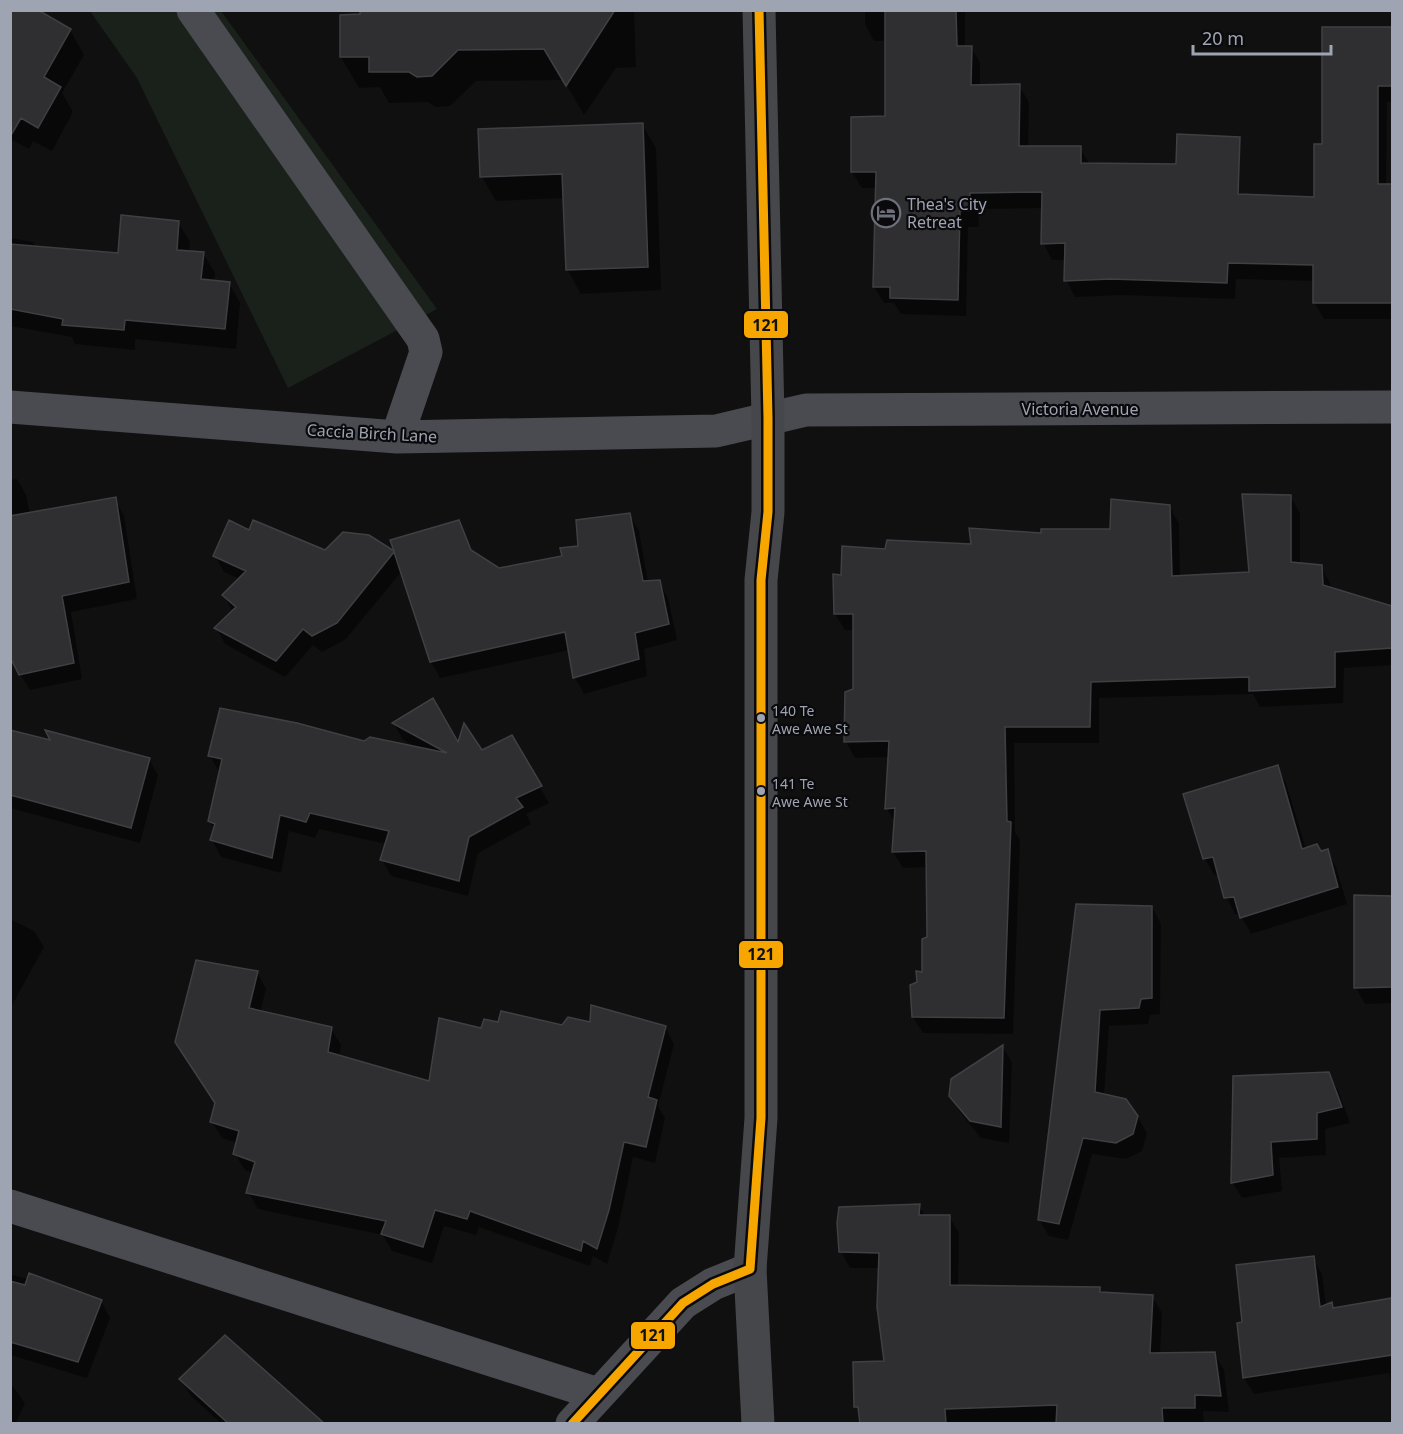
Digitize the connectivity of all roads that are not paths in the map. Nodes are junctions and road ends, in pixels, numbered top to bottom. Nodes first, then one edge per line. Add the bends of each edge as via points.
1 (193, 10) edge
2 (759, 10) edge
3 (10, 406) edge
4 (1392, 407) edge
5 (768, 418) junction
6 (397, 437) junction
7 (10, 1206) edge
8 (750, 1269) junction
9 (598, 1394) junction
10 (572, 1424) edge
11 (758, 1424) edge

1 - 6 street via 423,339 426,352
2 - 5 main road
3 - 6 street, Caccia Birch Lane
4 - 5 street, Victoria Avenue via 815,410
5 - 6 street, Caccia Birch Lane via 716,431
5 - 8 main road via 768,512 760,580 761,1118
7 - 9 street
8 - 9 street via 713,1284 683,1303
8 - 11 main road
9 - 10 street

